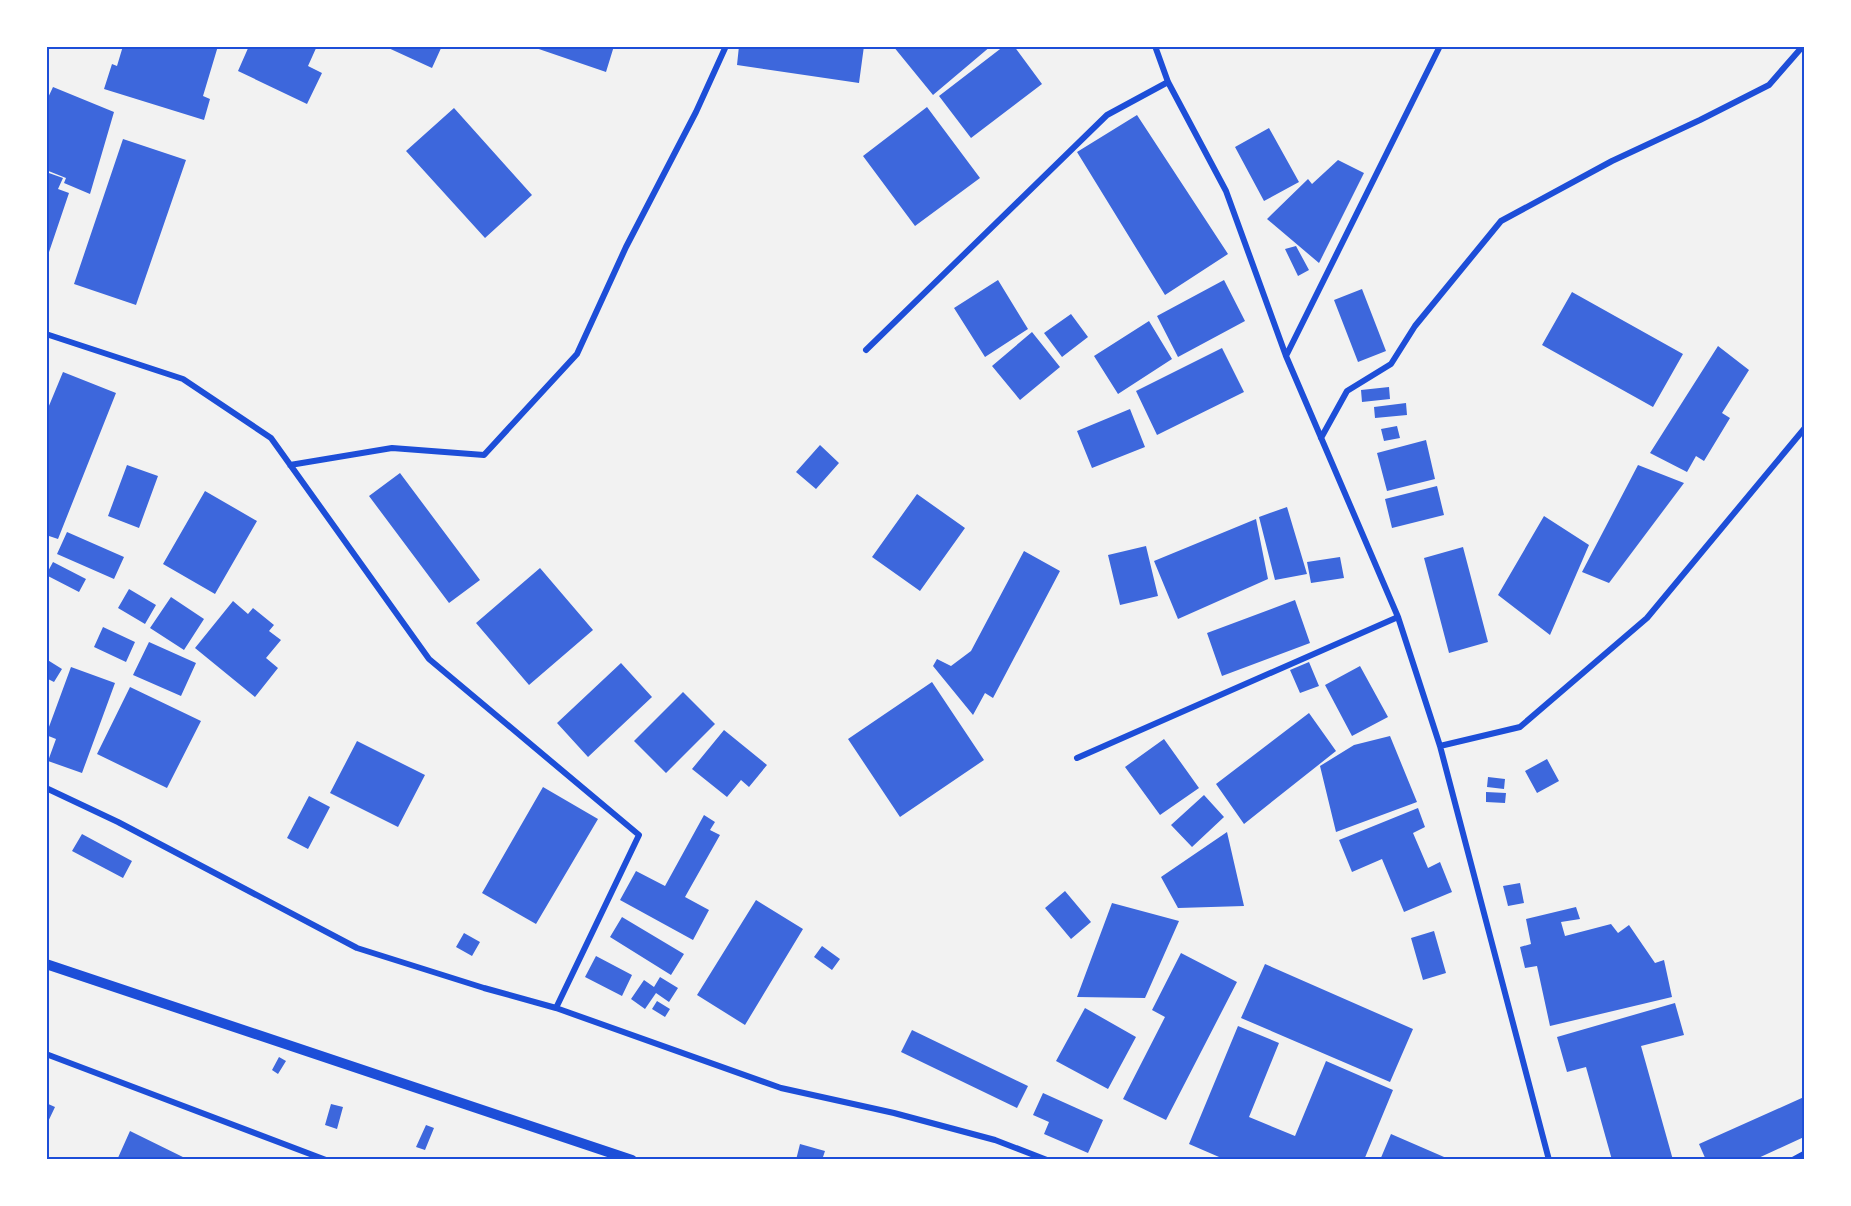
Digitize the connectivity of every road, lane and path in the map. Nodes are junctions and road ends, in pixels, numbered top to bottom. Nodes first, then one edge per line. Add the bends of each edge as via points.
1 (726, 46) edge
2 (1155, 46) edge
3 (1440, 46) edge
4 (1803, 46) edge
5 (1168, 82) junction
6 (46, 334) edge
7 (866, 350) dead end
8 (1286, 356) junction
9 (1804, 429) edge
10 (1322, 438) junction
11 (290, 465) junction
12 (1398, 618) junction
13 (1440, 746) junction
14 (1077, 758) dead end
15 (46, 788) edge
16 (46, 964) edge
17 (556, 1008) junction
18 (46, 1054) edge
19 (1804, 1154) edge
20 (327, 1160) edge
21 (632, 1160) edge
22 (1047, 1160) edge
23 (1550, 1160) edge
24 (1793, 1160) edge

1 - 11 street via 577,354 484,455 392,448
2 - 5 street
3 - 8 street
4 - 10 street via 1769,86 1612,161 1502,221 1415,326 1391,364 1347,391
5 - 7 street via 1107,115
5 - 8 street via 1226,191
6 - 11 street via 183,379 271,438
8 - 10 street
9 - 13 street via 1647,618 1520,728
10 - 12 street
11 - 17 street via 429,659 639,834
12 - 13 street
12 - 14 street
13 - 23 street
15 - 17 street via 357,948
16 - 21 street
17 - 22 street via 781,1088 995,1140
18 - 20 street
19 - 24 street

